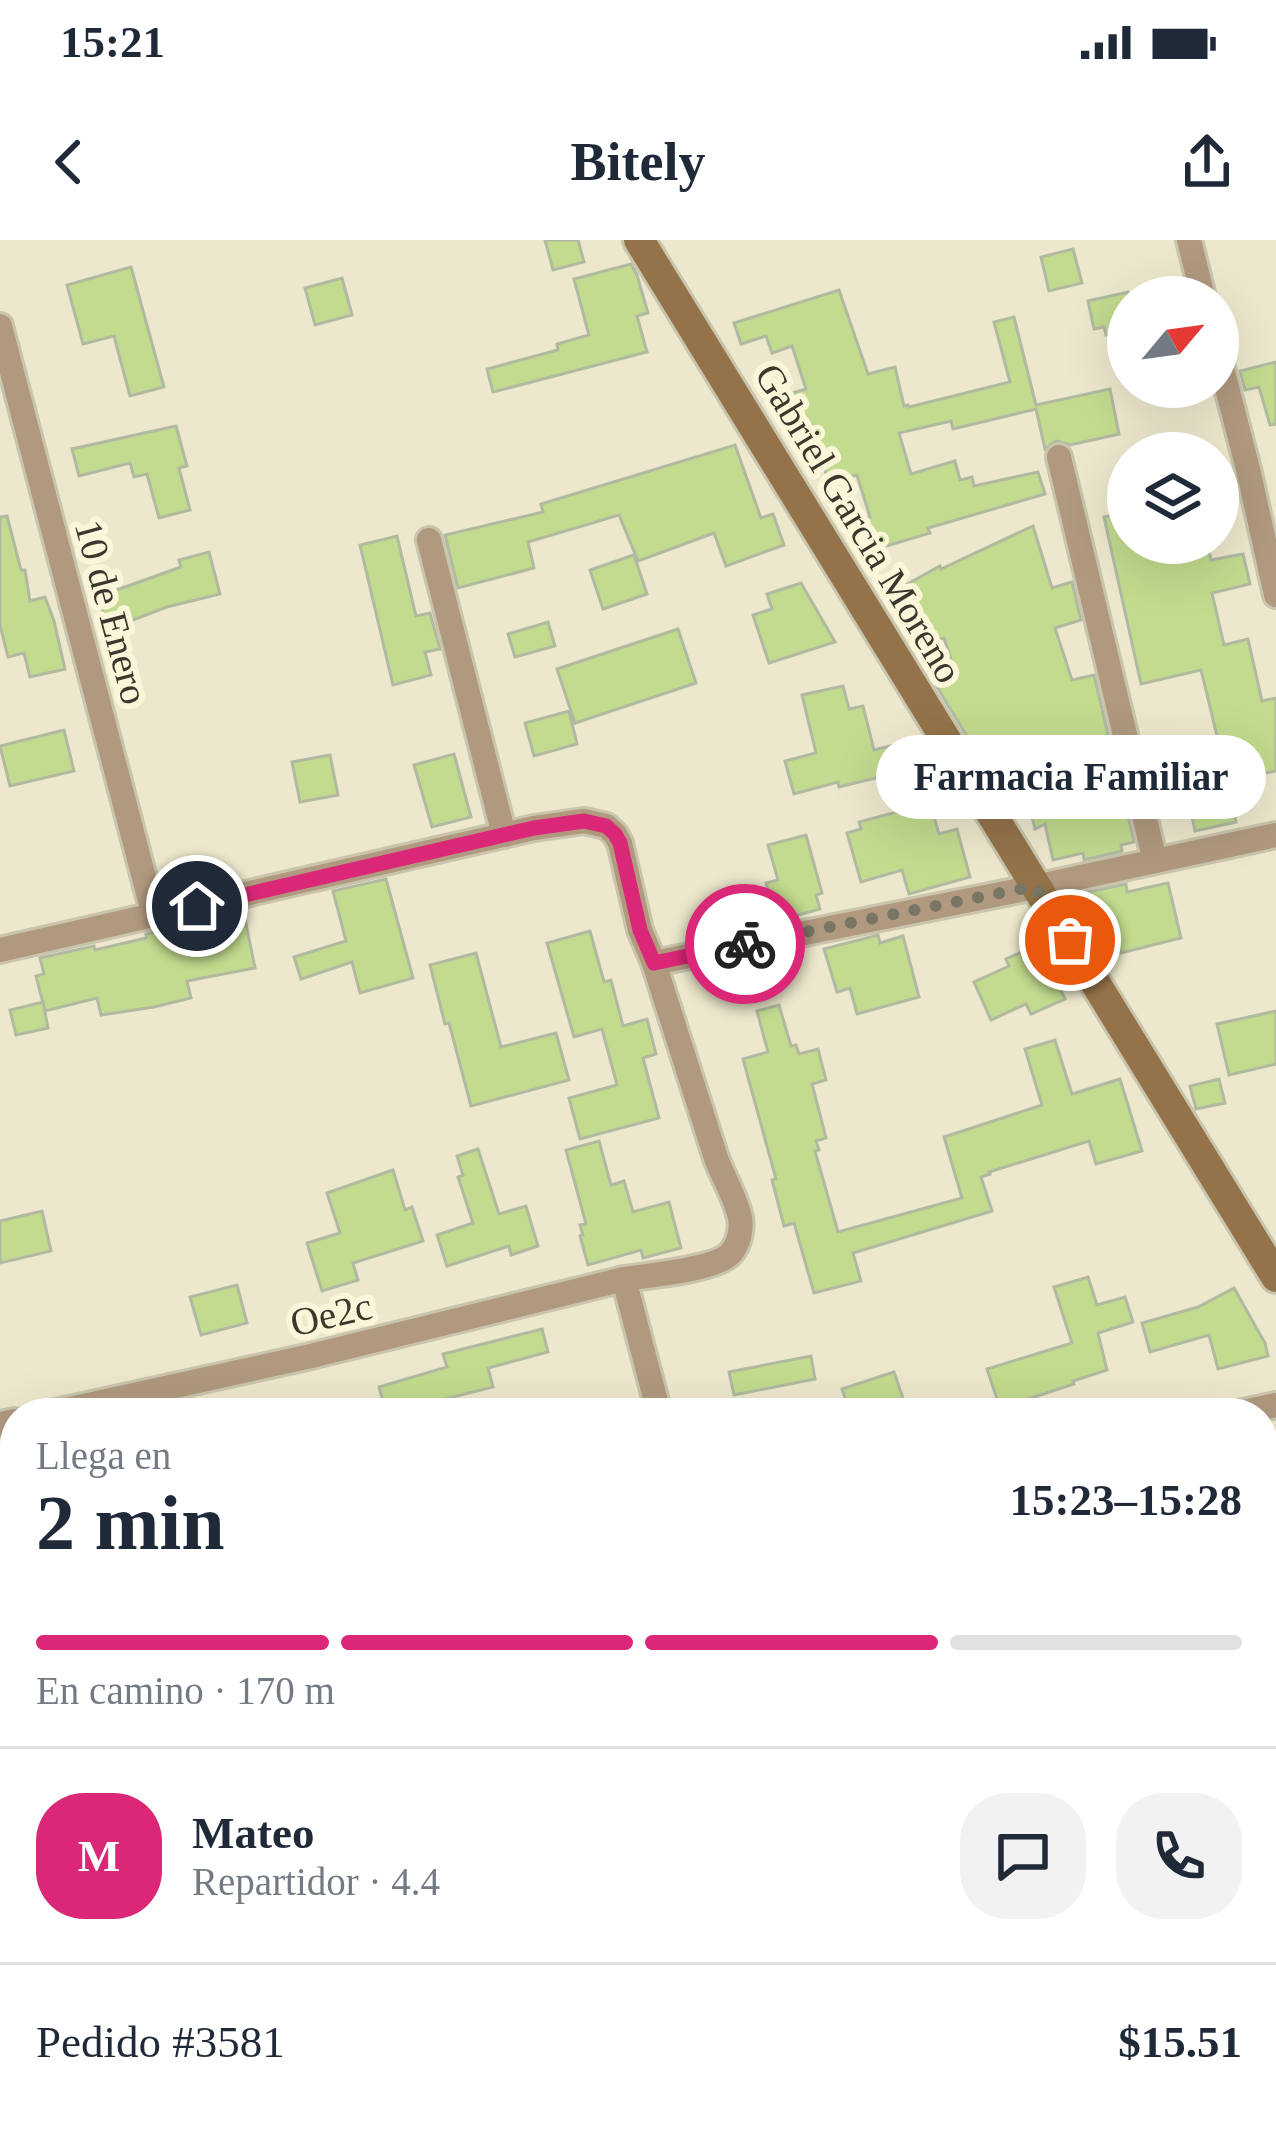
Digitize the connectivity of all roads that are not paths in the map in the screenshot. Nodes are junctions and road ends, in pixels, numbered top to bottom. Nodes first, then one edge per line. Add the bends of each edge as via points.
1 (638, 240) edge
2 (1189, 240) edge
3 (1198, 276) edge
4 (0, 326) edge
5 (1232, 408) edge
6 (1059, 457) dead end
7 (429, 540) dead end
8 (1276, 596) edge
9 (504, 835) junction
10 (1276, 835) edge
11 (1155, 861) junction
12 (1035, 886) junction
13 (154, 916) junction
14 (0, 950) edge
15 (654, 963) junction
16 (1276, 1277) edge
17 (624, 1280) junction
18 (120, 1398) edge
19 (654, 1398) edge

1 - 12 street, Gabriel Garcia Moreno
2 - 3 street
4 - 13 street, 10 de Enero
5 - 8 street
6 - 11 street
7 - 9 street
9 - 13 street
9 - 15 street via 584,821 606,826 620,843
10 - 11 street
11 - 12 street
12 - 15 street
12 - 16 street, Gabriel Garcia Moreno
13 - 14 street
15 - 17 street, Oe2c via 741,1226 721,1262
17 - 18 street, Oe2c
17 - 19 street

